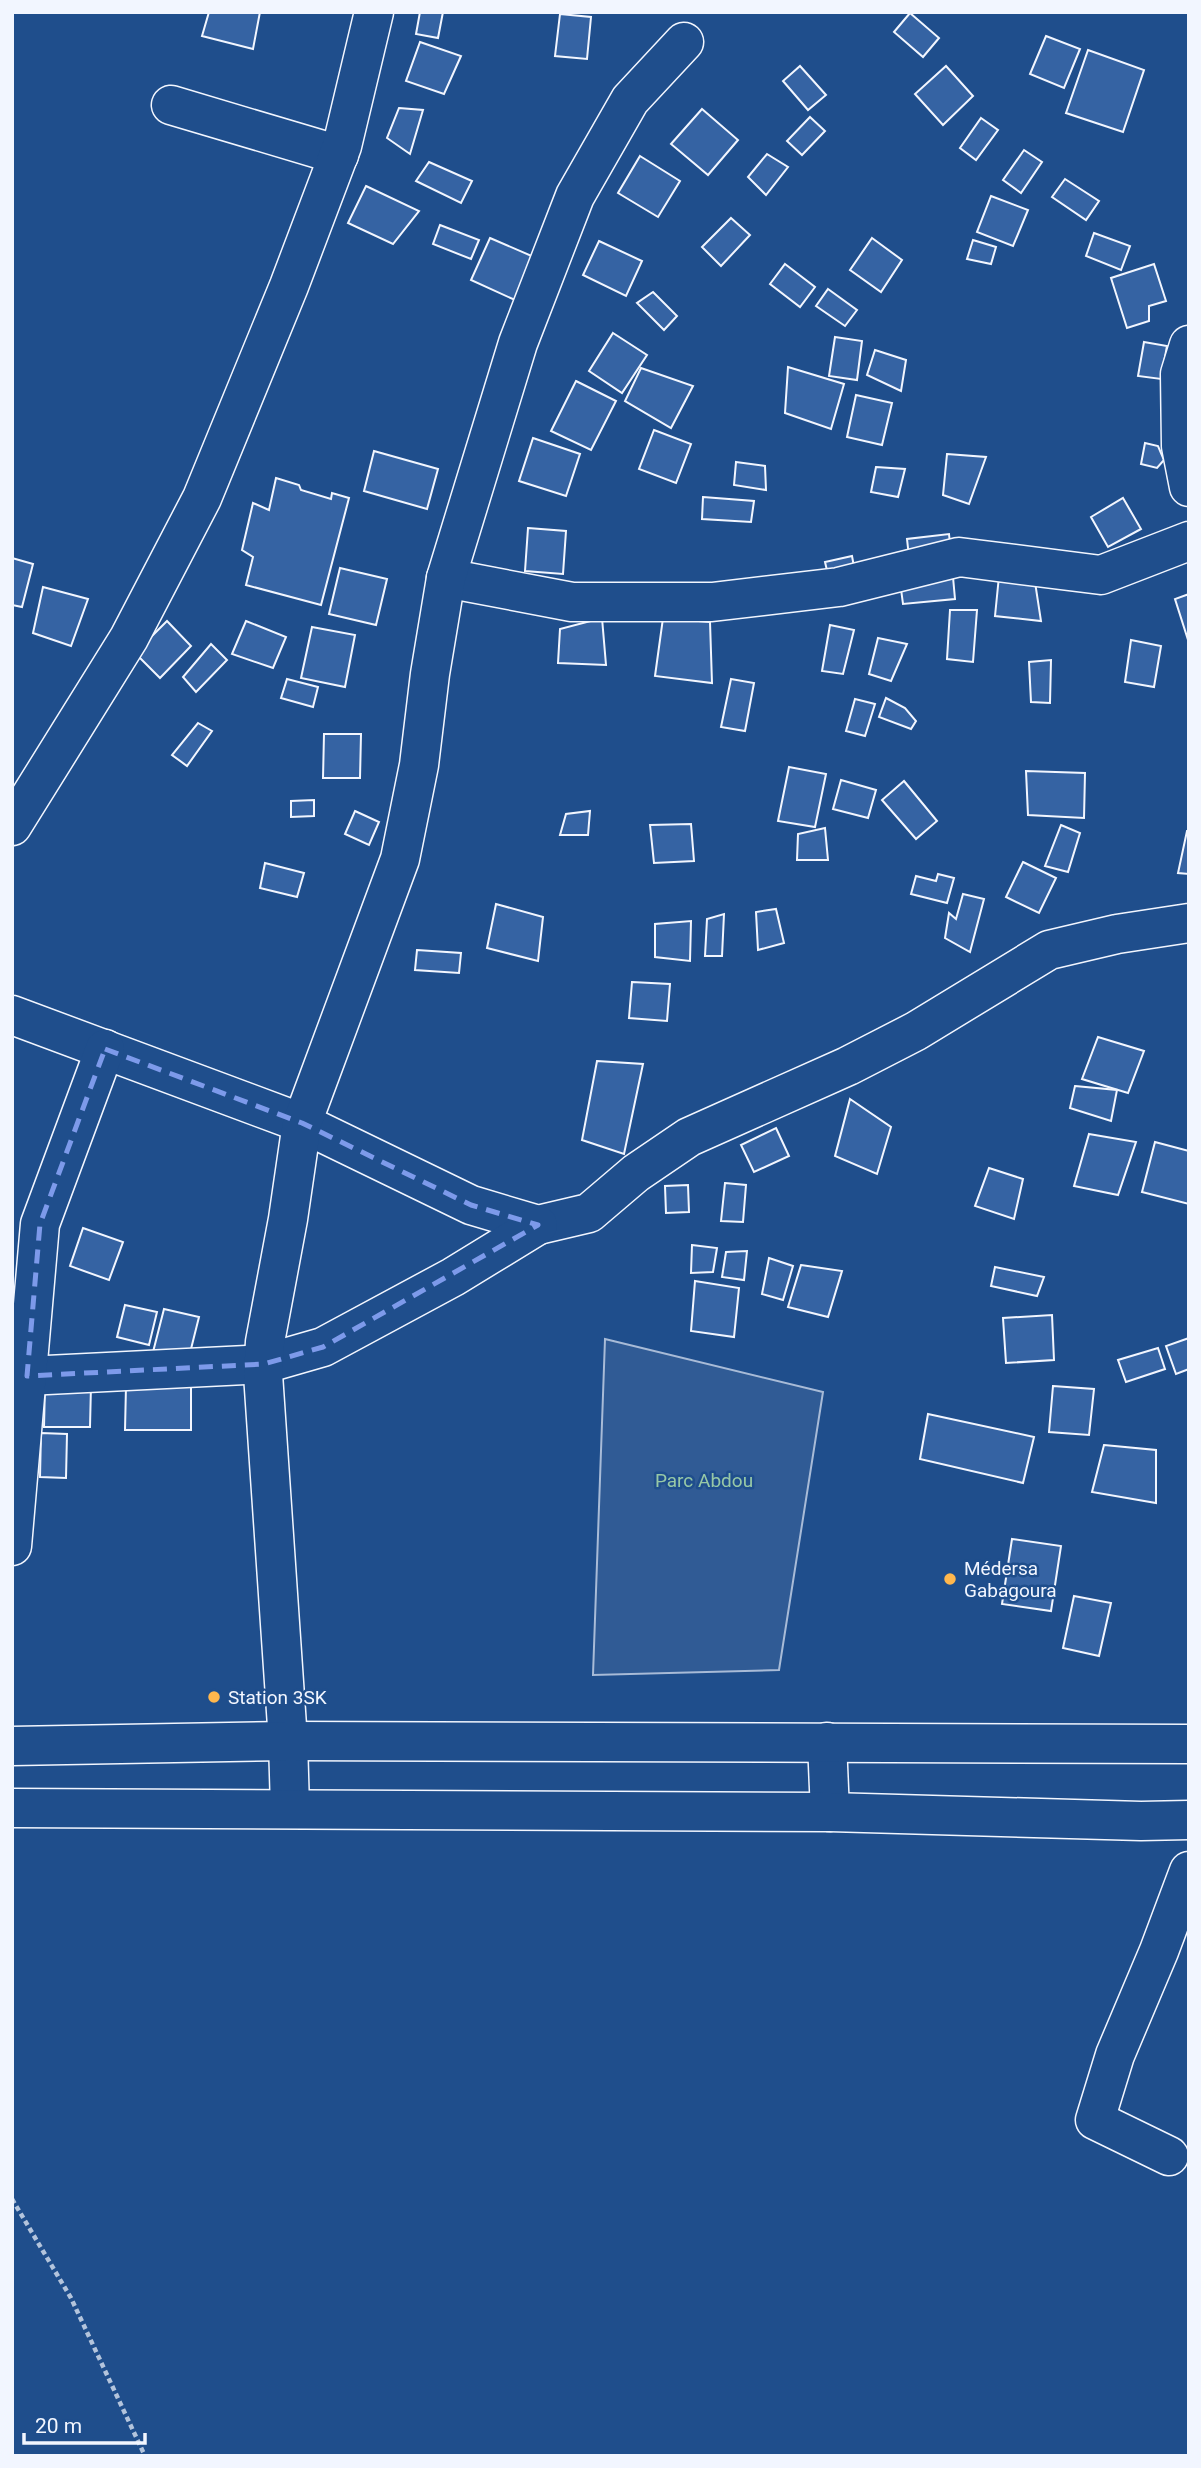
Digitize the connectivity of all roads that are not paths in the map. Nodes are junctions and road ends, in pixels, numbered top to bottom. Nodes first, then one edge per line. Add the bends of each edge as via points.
1 (374, 12) edge
2 (684, 42) dead end
3 (171, 105) dead end
4 (339, 155) junction
5 (1189, 345) edge
6 (1189, 487) edge
7 (1189, 541) edge
8 (446, 578) junction
9 (12, 826) edge
10 (1189, 923) edge
11 (12, 1015) edge
12 (105, 1049) junction
13 (302, 1123) junction
14 (538, 1225) junction
15 (264, 1364) junction
16 (27, 1376) junction
17 (12, 1546) edge
18 (288, 1741) junction
19 (827, 1742) junction
20 (1189, 1744) edge
21 (12, 1746) edge
22 (12, 1808) edge
23 (290, 1808) junction
24 (830, 1812) junction
25 (1189, 1820) edge
26 (1189, 1871) edge
27 (1169, 2156) dead end

1 - 4 street
2 - 8 street via 630,100 575,196 518,343
3 - 4 street
4 - 9 street via 202,498 129,638
5 - 6 street via 1180,374 1181,446
7 - 8 street via 1101,575 959,557 839,587 712,602 572,603
8 - 13 street via 419,765 400,859
10 - 14 street via 1049,950 882,1048 689,1137 589,1213
11 - 12 street
12 - 13 street
12 - 16 street via 40,1224
13 - 14 street via 471,1205
13 - 15 street
14 - 15 street via 323,1347
15 - 16 street
15 - 18 street
16 - 17 street
18 - 19 street
18 - 21 street
18 - 23 street
19 - 20 street
19 - 24 street
22 - 23 street
23 - 24 street
24 - 25 street
26 - 27 street via 1115,2055 1095,2120

